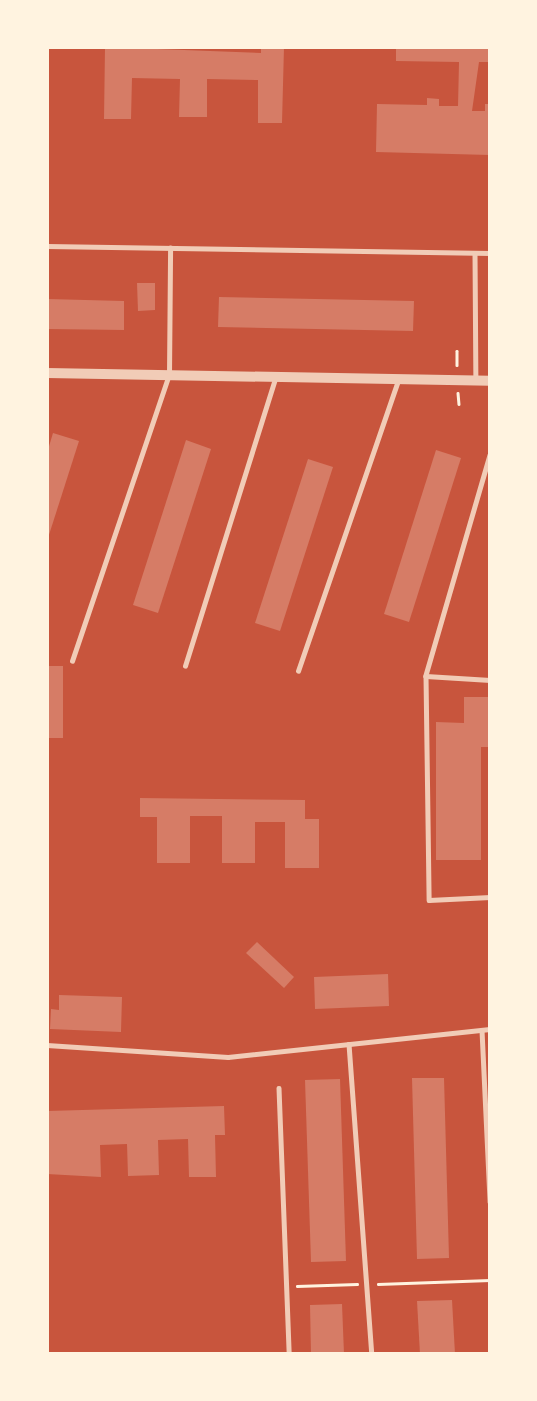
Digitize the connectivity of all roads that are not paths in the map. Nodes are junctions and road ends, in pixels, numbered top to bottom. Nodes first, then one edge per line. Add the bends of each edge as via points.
1 (47, 246) edge
2 (170, 248) junction
3 (475, 253) junction
4 (490, 253) edge
5 (47, 373) edge
6 (169, 375) junction
7 (275, 377) junction
8 (398, 379) junction
9 (476, 381) junction
10 (490, 381) edge
11 (490, 455) edge
12 (72, 661) dead end
13 (185, 666) dead end
14 (298, 671) dead end
15 (426, 677) junction
16 (490, 680) edge
17 (490, 897) edge
18 (490, 1029) edge
19 (482, 1030) junction
20 (349, 1044) junction
21 (47, 1045) edge
22 (279, 1088) dead end
23 (490, 1202) edge
24 (289, 1354) edge
25 (372, 1354) edge

1 - 2 lane
2 - 3 lane
2 - 6 lane
3 - 4 lane
3 - 9 lane
5 - 6 street
6 - 7 street
6 - 12 lane
7 - 8 street
7 - 13 lane
8 - 9 street
8 - 14 lane
9 - 10 street
11 - 15 lane
15 - 16 lane
15 - 17 lane via 429,900
18 - 19 lane
19 - 20 lane
19 - 23 lane
20 - 21 lane via 228,1057
20 - 25 lane
22 - 24 lane

